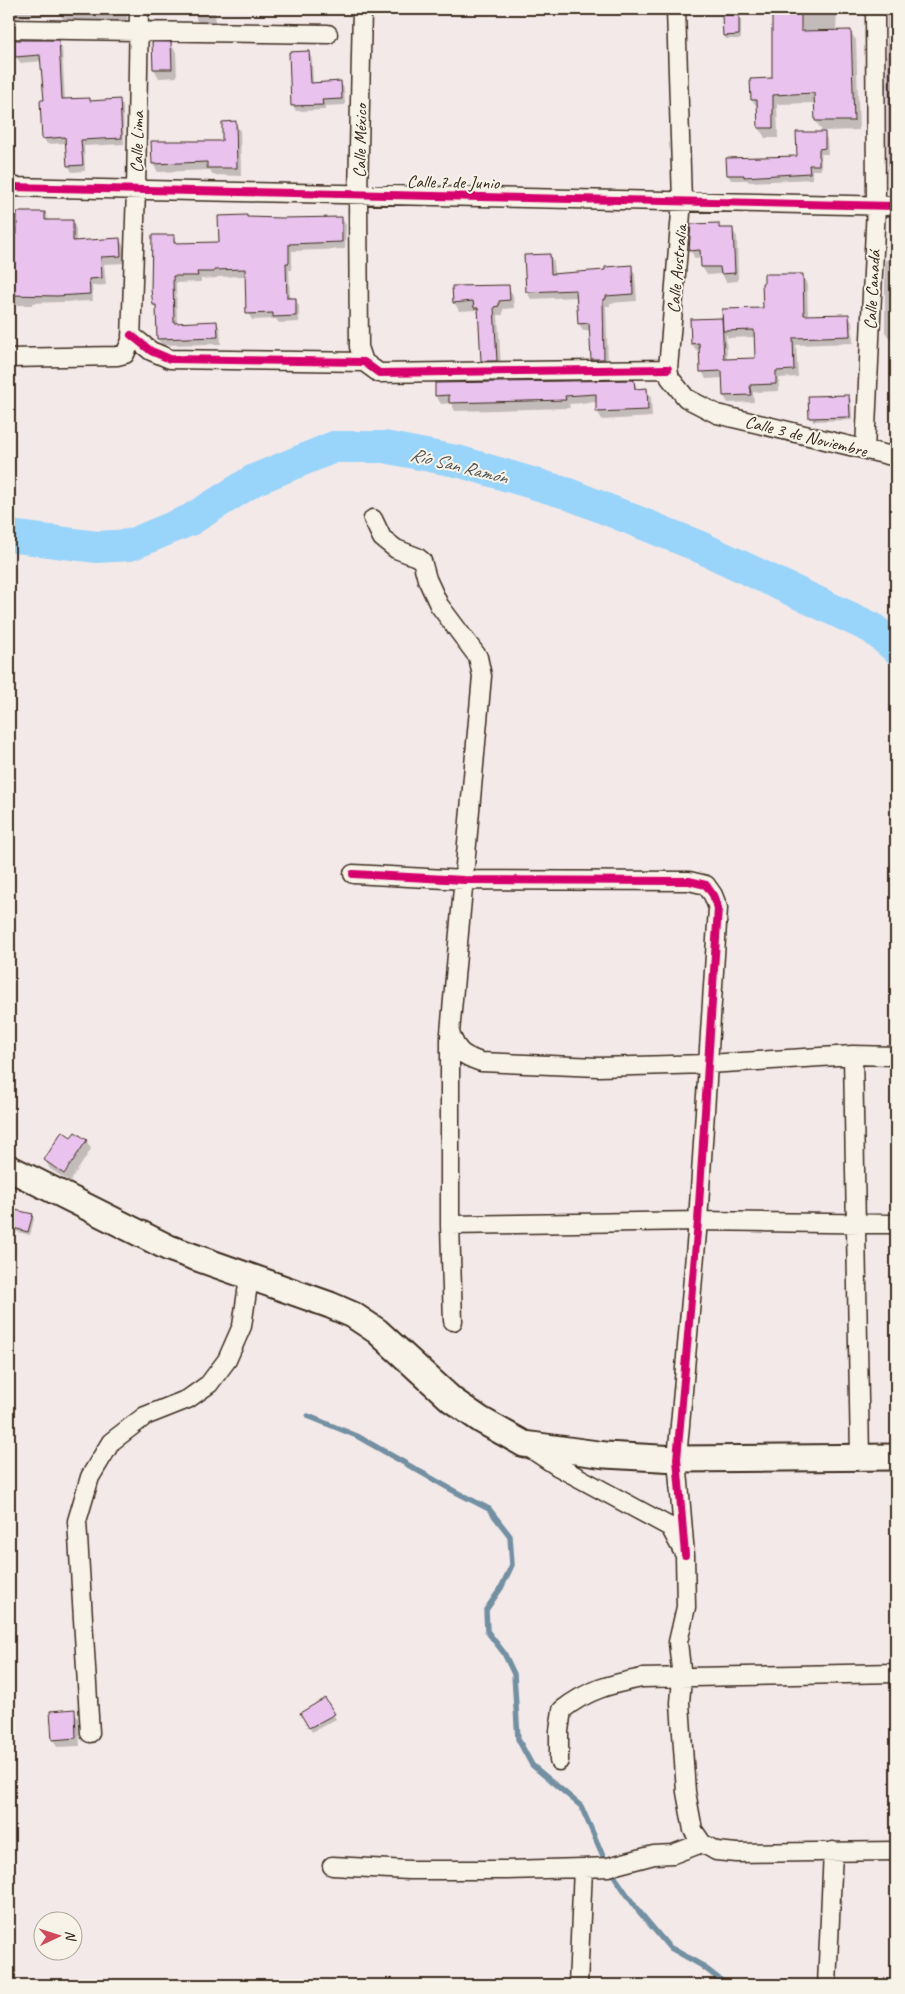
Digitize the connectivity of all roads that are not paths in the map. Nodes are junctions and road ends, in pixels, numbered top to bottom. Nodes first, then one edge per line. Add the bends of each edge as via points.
1 (139, 9) edge
2 (362, 9) edge
3 (676, 9) edge
4 (875, 9) edge
5 (9, 29) edge
6 (139, 31) junction
7 (328, 34) dead end
8 (9, 187) edge
9 (136, 190) junction
10 (358, 196) junction
11 (682, 201) junction
12 (876, 206) junction
13 (896, 206) edge
14 (131, 335) junction
15 (9, 358) edge
16 (364, 362) junction
17 (668, 369) junction
18 (864, 450) junction
19 (896, 457) edge
20 (373, 519) dead end
21 (353, 874) dead end
22 (464, 880) junction
23 (450, 1033) junction
24 (853, 1055) junction
25 (896, 1056) edge
26 (708, 1064) junction
27 (9, 1168) edge
28 (698, 1220) junction
29 (856, 1224) junction
30 (896, 1224) edge
31 (450, 1225) junction
32 (249, 1278) junction
33 (453, 1321) dead end
34 (524, 1444) junction
35 (896, 1457) edge
36 (860, 1458) junction
37 (677, 1459) junction
38 (685, 1556) junction
39 (896, 1673) edge
40 (682, 1678) junction
41 (90, 1732) dead end
42 (558, 1761) dead end
43 (702, 1843) junction
44 (833, 1851) junction
45 (896, 1851) edge
46 (332, 1866) dead end
47 (583, 1868) junction
48 (578, 1985) edge
49 (827, 1985) edge

1 - 6 street, Calle Lima
2 - 10 street, Calle México
3 - 11 street, Calle Australia
4 - 12 street, Calle Canadá
5 - 6 street
6 - 7 street
6 - 9 street, Calle Lima
8 - 9 street, Calle 7 de Junio
9 - 10 street, Calle 7 de Junio
9 - 14 street, Calle Lima
10 - 11 street, Calle 7 de Junio
10 - 16 street, Calle México via 359,347
11 - 12 street, Calle 7 de Junio
11 - 17 street, Calle Australia
12 - 13 street, Calle 7 de Junio
12 - 18 street, Calle Canadá
14 - 15 street via 125,354 117,356
14 - 16 street via 151,352 170,359
16 - 17 street via 380,373
17 - 18 street, Calle 3 de Noviembre via 670,378 686,398 717,414
18 - 19 street, Calle 3 de Noviembre
20 - 22 street via 382,538 396,549 422,561 439,605 478,657 482,676
21 - 22 street
22 - 23 street
22 - 26 street via 689,881 706,885 718,908
23 - 26 street via 455,1047 466,1057 481,1062 598,1067
23 - 31 street
24 - 25 street
24 - 26 street
24 - 29 street
26 - 28 street
27 - 32 main road via 169,1248
28 - 29 street
28 - 31 street
28 - 37 street
29 - 30 street
29 - 36 street
31 - 33 street
32 - 34 main road via 353,1315 377,1331 452,1400
32 - 41 street via 242,1326 227,1360 209,1384 188,1399 145,1416 111,1442 90,1477 77,1521
34 - 37 main road via 605,1455
34 - 38 street via 557,1466 670,1527
35 - 36 main road
36 - 37 main road
37 - 38 street
38 - 40 street via 686,1607 678,1642
39 - 40 street
40 - 42 street via 642,1678 608,1684 576,1700 562,1710
40 - 43 street via 680,1702 686,1792 693,1830
43 - 44 street via 716,1851 737,1853
43 - 47 street via 673,1854 608,1867
44 - 45 street
44 - 49 street
46 - 47 street via 419,1870
47 - 48 street

